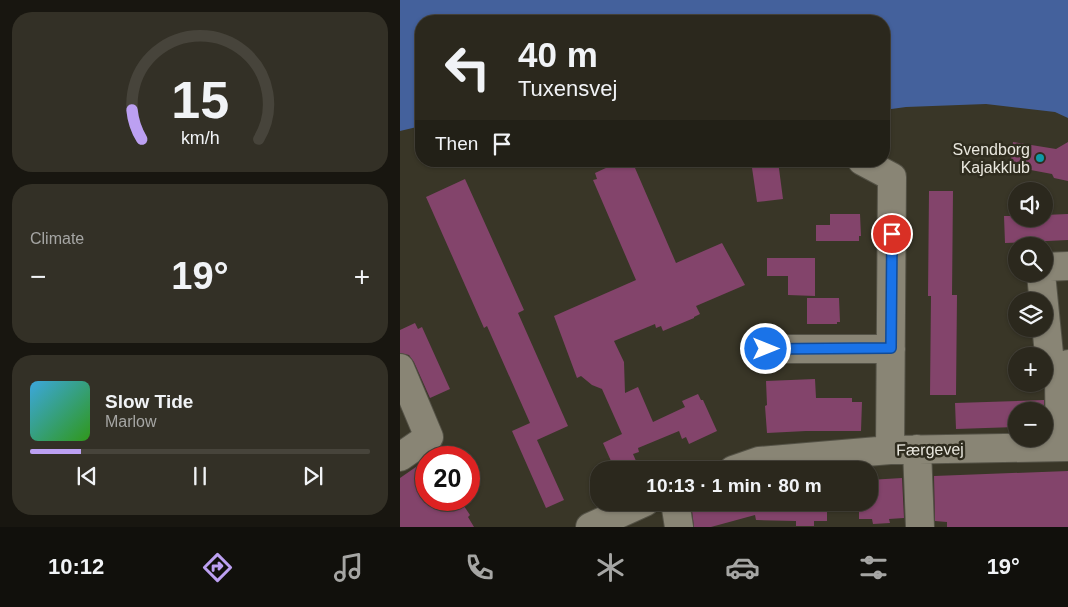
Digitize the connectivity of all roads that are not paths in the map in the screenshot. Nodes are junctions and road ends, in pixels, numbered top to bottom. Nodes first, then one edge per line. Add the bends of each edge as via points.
1 (873, 167) edge
2 (1068, 266) edge
3 (1053, 267) edge
4 (1042, 282) edge
5 (891, 348) junction
6 (766, 349) dead end
7 (400, 368) edge
8 (1063, 371) edge
9 (1064, 447) edge
10 (917, 449) junction
11 (890, 450) junction
12 (400, 457) edge
13 (759, 461) edge
14 (625, 511) edge
15 (677, 511) edge
16 (590, 527) edge
17 (679, 527) edge
18 (920, 527) edge

1 - 5 street via 892,177
2 - 3 street
4 - 8 street via 1049,354
5 - 6 street
5 - 11 street
7 - 12 street via 429,437
8 - 9 street
9 - 10 street, Færgevej
10 - 11 street, Færgevej
10 - 18 street
11 - 13 street, Færgevej
14 - 16 street
15 - 17 street

